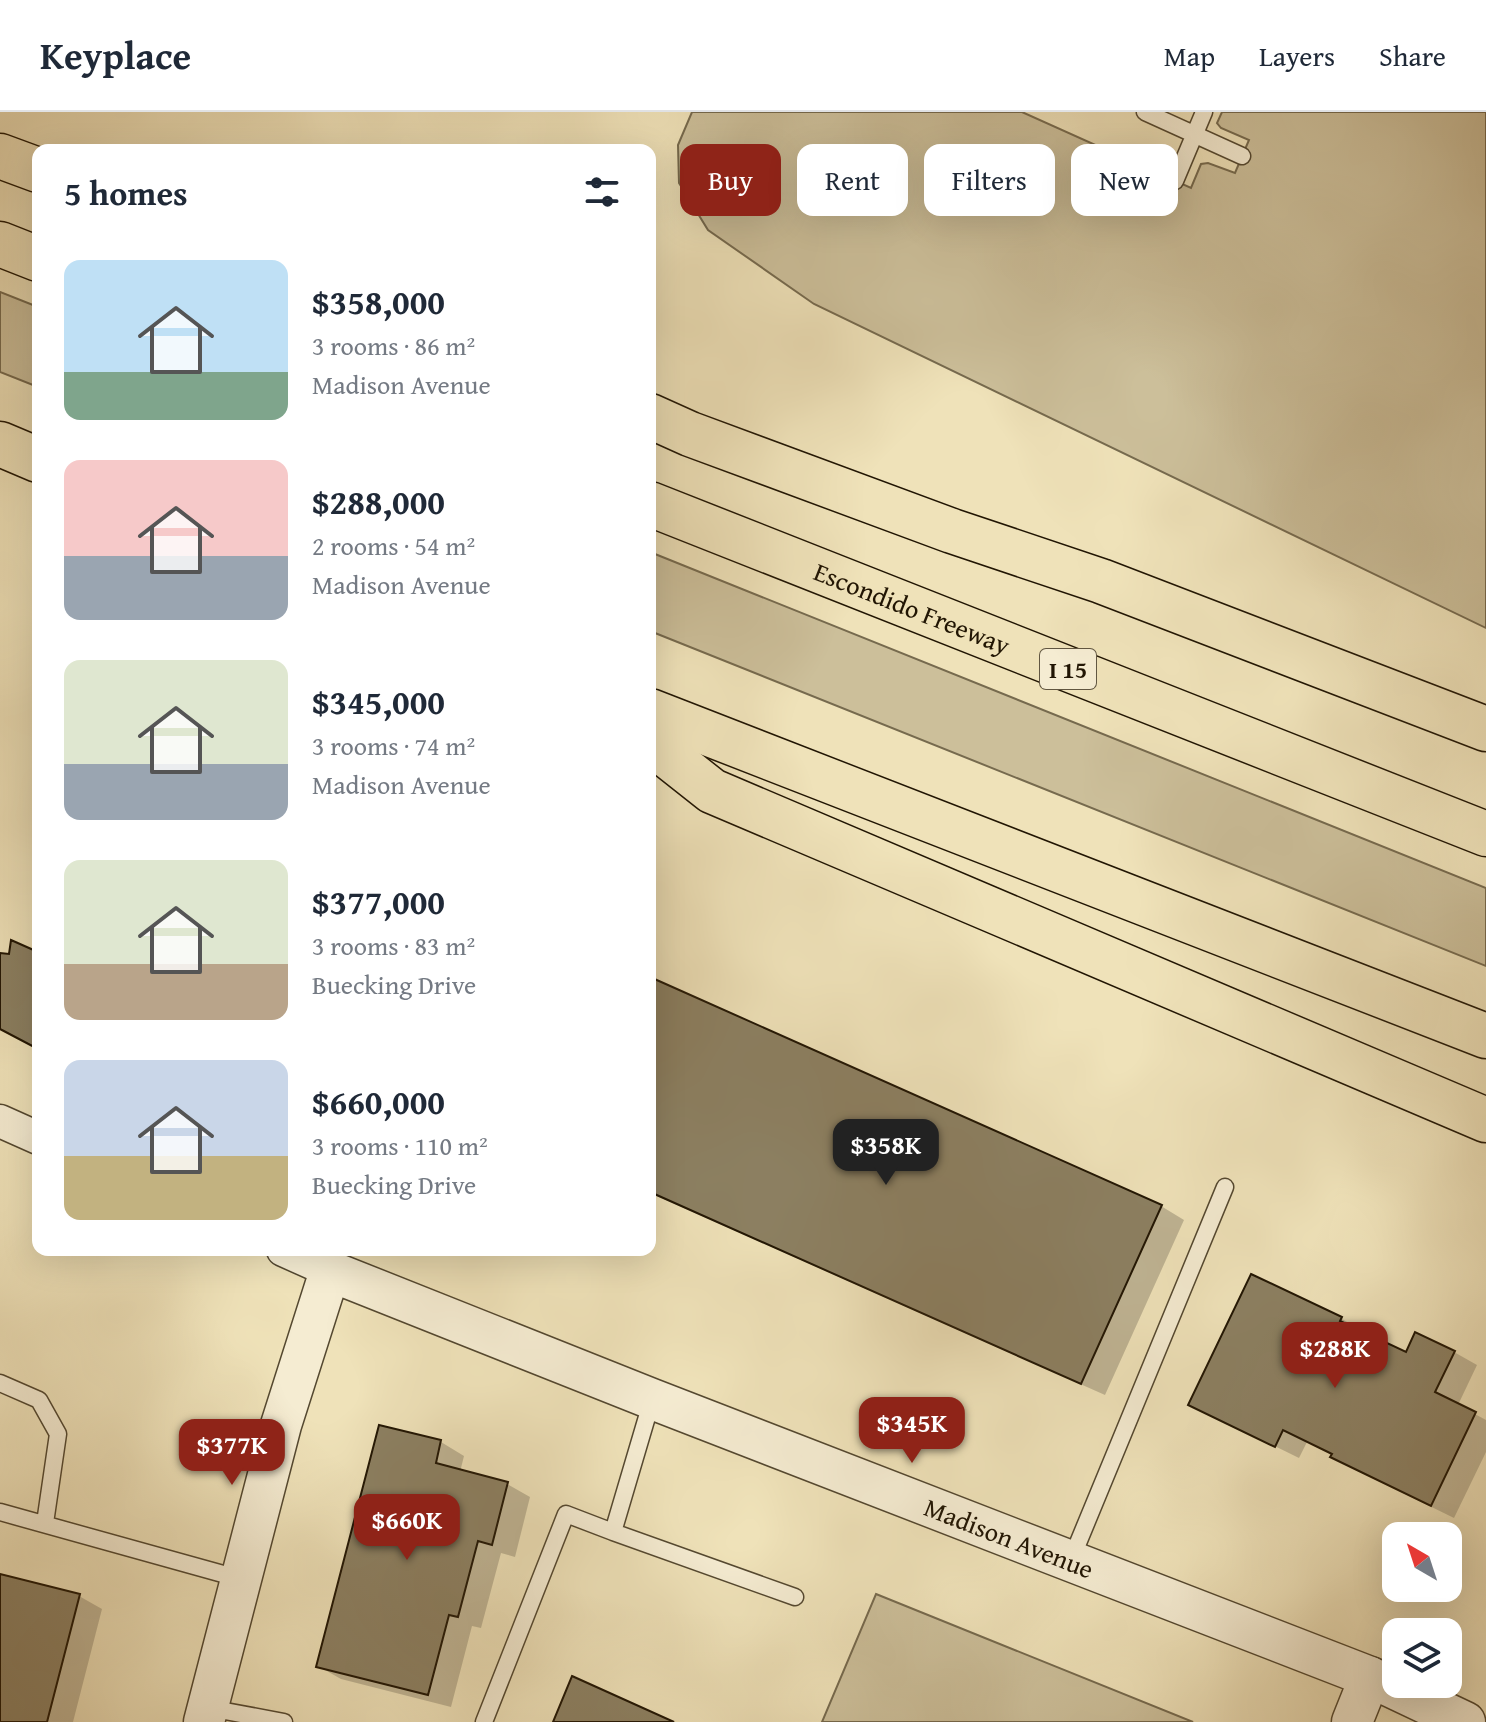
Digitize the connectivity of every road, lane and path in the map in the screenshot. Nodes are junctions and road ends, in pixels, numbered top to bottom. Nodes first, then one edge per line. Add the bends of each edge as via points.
1 (1145, 112) edge
2 (1204, 112) edge
3 (1194, 134) junction
4 (0, 156) edge
5 (1242, 156) dead end
6 (32, 168) edge
7 (1178, 174) edge
8 (0, 244) edge
9 (32, 257) edge
10 (656, 419) edge
11 (0, 444) edge
12 (32, 457) edge
13 (656, 506) edge
14 (656, 713) edge
15 (1486, 729) edge
16 (656, 747) edge
17 (1486, 834) edge
18 (1486, 1036) edge
19 (1486, 1120) edge
20 (0, 1121) edge
21 (32, 1135) edge
22 (1225, 1187) dead end
23 (301, 1256) edge
24 (332, 1266) junction
25 (0, 1383) edge
26 (652, 1399) junction
27 (0, 1512) edge
28 (45, 1523) junction
29 (613, 1532) junction
30 (1071, 1560) junction
31 (241, 1579) junction
32 (795, 1597) dead end
33 (1370, 1677) junction
34 (206, 1715) edge
35 (284, 1722) edge
36 (484, 1722) edge
37 (1352, 1722) edge
38 (1465, 1722) edge

1 - 3 lane
2 - 3 lane
3 - 5 lane
3 - 7 lane
4 - 6 highway
8 - 9 highway
10 - 15 highway
11 - 12 highway
13 - 17 highway, Escondido Freeway / I 15
14 - 18 highway
16 - 19 highway via 712,791
20 - 21 street
22 - 30 lane
23 - 24 street, Madison Avenue
24 - 26 street, Madison Avenue
24 - 31 street via 281,1425
25 - 28 lane via 39,1400 58,1434
26 - 29 lane
26 - 30 street, Madison Avenue
27 - 28 lane
28 - 31 lane
29 - 32 lane
29 - 36 lane via 566,1514
30 - 33 street, Madison Avenue
31 - 34 street
33 - 37 street
33 - 38 street, Madison Avenue
34 - 35 lane

